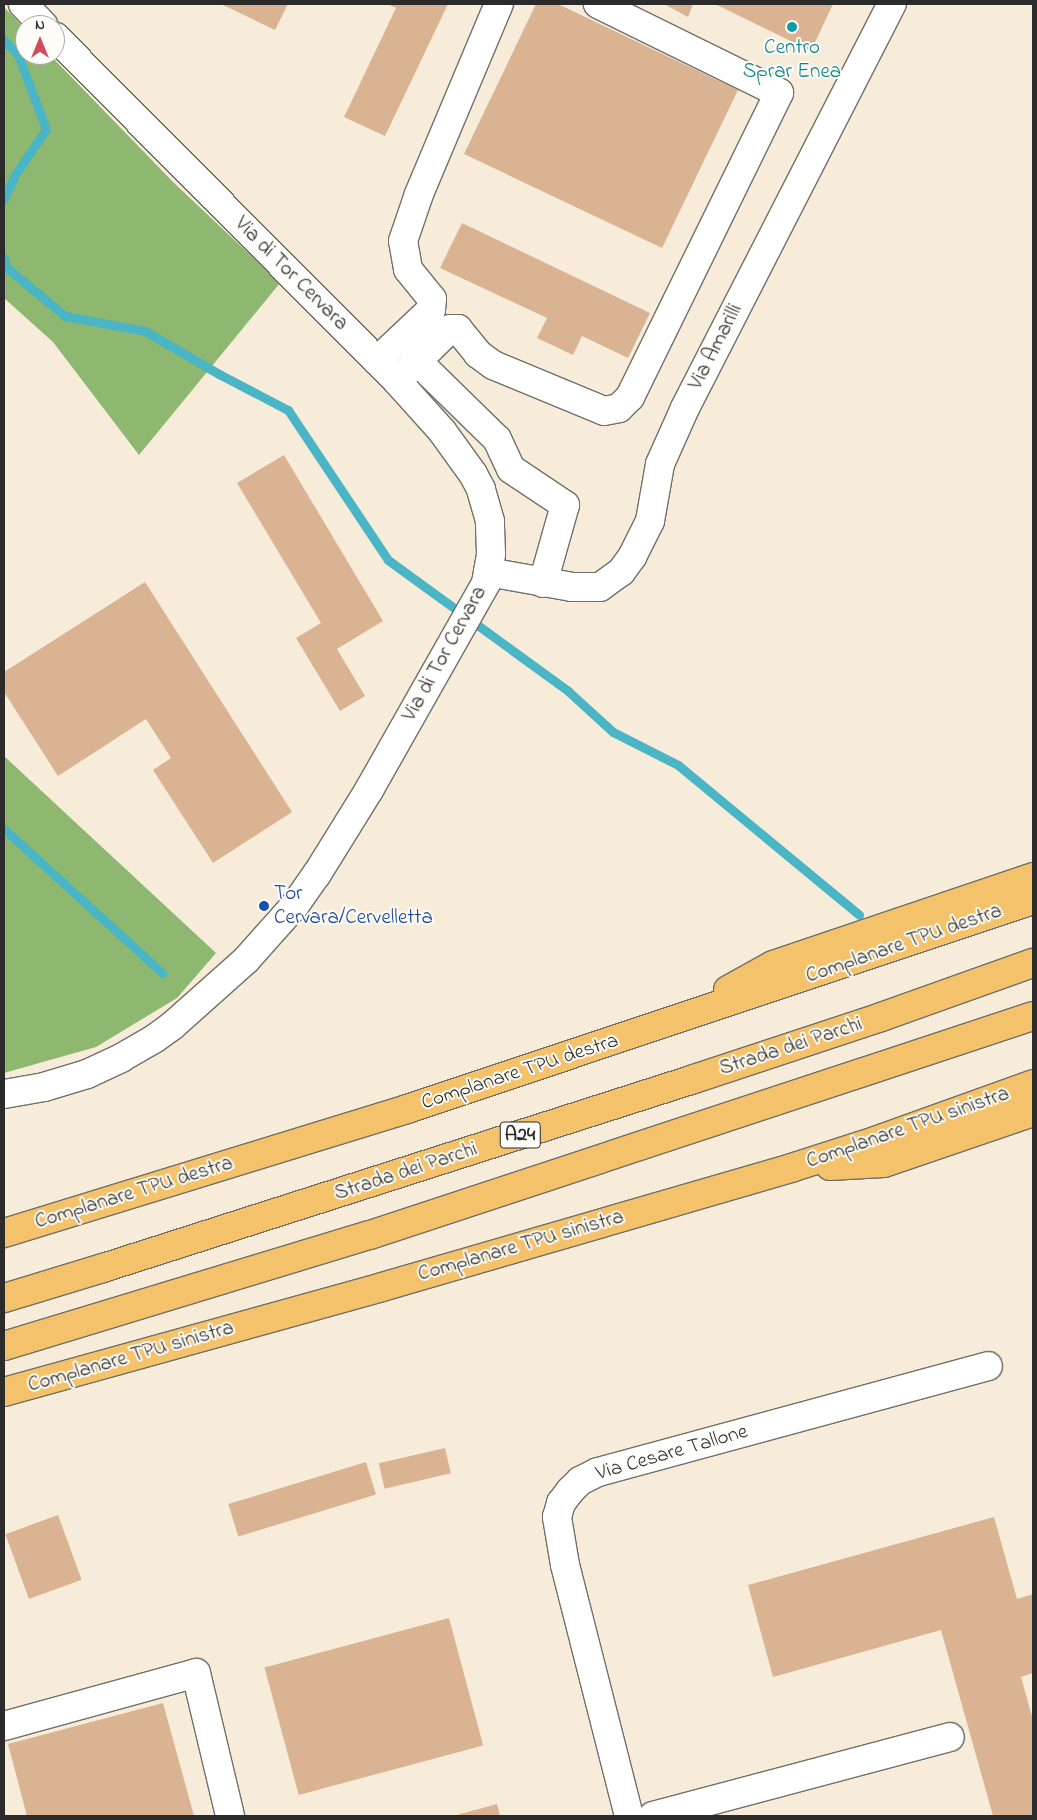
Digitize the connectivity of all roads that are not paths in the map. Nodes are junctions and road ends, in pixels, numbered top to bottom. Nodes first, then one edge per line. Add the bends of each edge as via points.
1 (23, 4) edge
2 (499, 4) edge
3 (598, 4) edge
4 (892, 4) edge
5 (33, 15) edge
6 (65, 47) edge
7 (432, 299) junction
8 (458, 329) junction
9 (416, 360) junction
10 (377, 361) junction
11 (397, 381) junction
12 (487, 577) junction
13 (543, 583) junction
14 (1033, 877) edge
15 (1033, 900) edge
16 (1033, 964) edge
17 (1033, 1016) edge
18 (663, 1025) junction
19 (1033, 1084) edge
20 (4, 1094) edge
21 (1033, 1112) edge
22 (791, 1168) junction
23 (4, 1233) edge
24 (4, 1298) edge
25 (4, 1346) edge
26 (988, 1366) dead end
27 (4, 1392) edge
28 (4, 1726) edge
29 (950, 1737) dead end
30 (230, 1816) edge
31 (629, 1816) edge
32 (653, 1816) edge

1 - 5 street
2 - 7 street via 418,194 403,241 408,269
3 - 8 street via 779,93 681,298 630,397 620,408 604,411 493,365 478,354
4 - 13 street, Via Amarilli via 685,408 660,464 650,521 632,557 621,572 600,586
6 - 10 street, Via di Tor Cervara
7 - 8 street via 456,320
7 - 10 street via 431,310
8 - 9 street via 450,328
9 - 11 street
9 - 13 street via 497,438 512,469 564,505
10 - 11 street, Via di Tor Cervara
11 - 12 street, Via di Tor Cervara via 452,443 481,488 490,521 491,554
12 - 13 street, Via Amarilli
12 - 20 street, Via di Tor Cervara via 439,669 317,874 295,905 246,960 172,1026 121,1058 87,1074
14 - 18 highway via 773,965
15 - 18 highway, Complanare TPU destra
16 - 24 highway, Strada dei Parchi / A24 via 703,1076
17 - 25 highway, A24 via 370,1235
18 - 23 highway, Complanare TPU destra via 407,1109
19 - 22 highway, Complanare TPU sinistra
21 - 22 highway via 884,1163
22 - 27 highway, Complanare TPU sinistra
26 - 31 street, Via Cesare Tallone via 598,1472 580,1481 570,1491 561,1503 557,1517 565,1565
28 - 30 street via 196,1673
29 - 32 street

